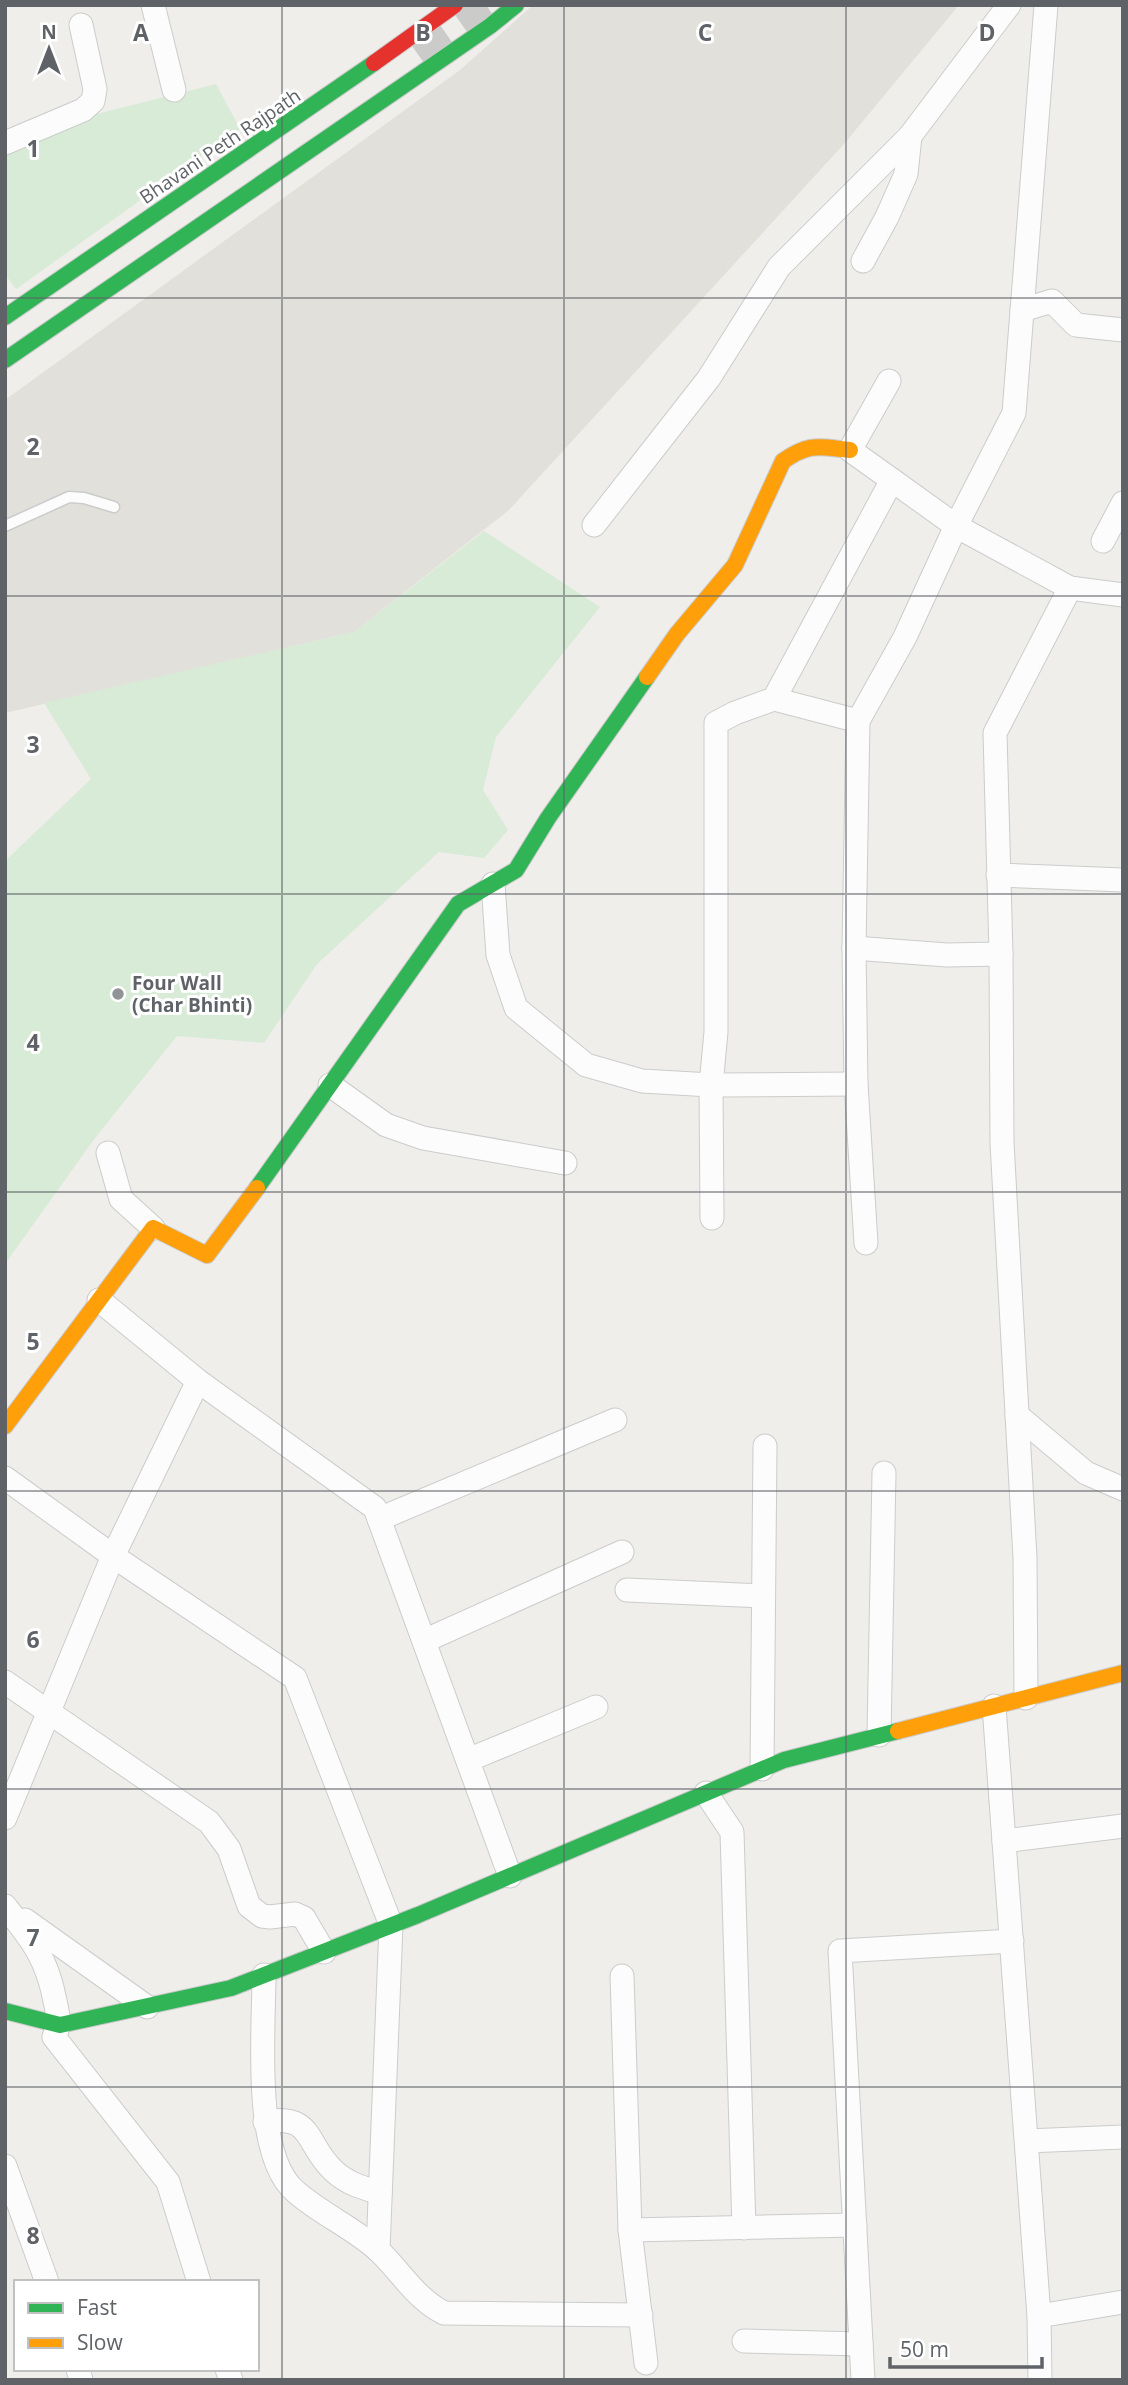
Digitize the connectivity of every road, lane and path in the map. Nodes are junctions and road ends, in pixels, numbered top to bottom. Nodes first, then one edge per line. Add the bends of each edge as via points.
1 (153, 5) edge
2 (455, 5) edge
3 (516, 5) edge
4 (1009, 5) edge
5 (1046, 5) edge
6 (81, 25) dead end
7 (383, 77) dead end
8 (174, 90) dead end
9 (910, 136) junction
10 (5, 143) edge
11 (863, 261) dead end
12 (70, 292) dead end
13 (1022, 310) junction
14 (5, 317) edge
15 (1123, 330) edge
16 (5, 360) edge
17 (889, 381) dead end
18 (850, 450) junction
19 (892, 481) junction
20 (1123, 503) edge
21 (114, 507) dead end
22 (594, 525) dead end
23 (5, 526) edge
24 (956, 526) junction
25 (1103, 541) dead end
26 (1070, 588) junction
27 (1123, 595) edge
28 (774, 699) junction
29 (858, 721) junction
30 (998, 875) junction
31 (1123, 880) edge
32 (493, 884) junction
33 (854, 948) junction
34 (1001, 954) junction
35 (856, 1084) junction
36 (330, 1085) junction
37 (711, 1085) junction
38 (108, 1153) dead end
39 (565, 1163) dead end
40 (712, 1218) dead end
41 (153, 1228) junction
42 (866, 1243) dead end
43 (99, 1300) junction
44 (198, 1381) junction
45 (1017, 1415) junction
46 (615, 1420) dead end
47 (5, 1426) edge
48 (765, 1446) dead end
49 (884, 1473) dead end
50 (5, 1478) edge
51 (1123, 1489) edge
52 (379, 1519) junction
53 (621, 1552) dead end
54 (113, 1556) junction
55 (627, 1590) dead end
56 (764, 1596) junction
57 (424, 1641) junction
58 (1123, 1673) edge
59 (5, 1682) edge
60 (1026, 1698) junction
61 (994, 1706) junction
62 (596, 1707) dead end
63 (49, 1711) junction
64 (879, 1735) junction
65 (468, 1760) junction
66 (762, 1769) junction
67 (706, 1793) junction
68 (5, 1818) edge
69 (1123, 1826) edge
70 (1004, 1841) junction
71 (510, 1876) junction
72 (5, 1906) edge
73 (391, 1925) junction
74 (1012, 1941) junction
75 (324, 1952) junction
76 (264, 1975) junction
77 (622, 1976) dead end
78 (147, 2007) junction
79 (5, 2011) edge
80 (60, 2025) junction
81 (265, 2122) junction
82 (1123, 2137) edge
83 (1027, 2141) junction
84 (5, 2166) edge
85 (380, 2193) junction
86 (855, 2225) junction
87 (744, 2228) junction
88 (630, 2230) junction
89 (378, 2250) junction
90 (46, 2280) edge
91 (198, 2280) edge
92 (1123, 2302) edge
93 (642, 2315) junction
94 (1040, 2316) junction
95 (744, 2341) dead end
96 (861, 2344) junction
97 (646, 2363) dead end
98 (863, 2380) edge
99 (1041, 2380) edge

1 - 8 street
2 - 14 street, Bhavani Peth Rajpath
3 - 16 street
4 - 9 street
5 - 13 street
6 - 10 street via 95,89 90,106
7 - 12 street
9 - 11 street via 906,174
9 - 22 street via 779,267 709,378
13 - 15 street via 1052,301 1076,325
13 - 24 street via 1014,413
17 - 18 street
18 - 19 street
18 - 32 street via 811,446 783,461 736,565 677,634 516,870
19 - 24 street
19 - 28 street
20 - 25 street
21 - 23 lane via 69,497
24 - 26 street
24 - 29 street via 905,637
26 - 27 street
26 - 30 street via 995,733
28 - 29 street
28 - 37 street via 716,723 716,1032
29 - 33 street
30 - 31 street
30 - 34 street
32 - 36 street via 458,904
32 - 37 street via 498,955 516,1008 586,1065 642,1081
33 - 34 street
33 - 35 street
34 - 45 street via 1002,1143
35 - 37 street
35 - 42 street
36 - 39 street via 386,1125 423,1138
36 - 41 street via 207,1255
37 - 40 street
38 - 41 street via 121,1199
41 - 43 street
43 - 44 street
43 - 47 street
44 - 52 street via 374,1508
44 - 54 street
45 - 51 street via 1086,1473
45 - 60 street
46 - 52 street
48 - 56 street
49 - 64 street
50 - 54 street
52 - 57 street
53 - 57 street
54 - 63 street
54 - 73 street via 295,1678
55 - 56 street
56 - 66 street
57 - 65 street
58 - 60 street
59 - 63 street
60 - 61 street
61 - 64 street
61 - 70 street
62 - 65 street
63 - 68 street
63 - 75 street via 209,1822 229,1849 249,1906 262,1916 295,1914 304,1918
64 - 66 street
65 - 71 street
66 - 67 street
67 - 71 street
67 - 87 street via 732,1832
69 - 70 street
70 - 74 street
71 - 73 street
72 - 78 street
72 - 80 street via 36,1945 50,1975
73 - 75 street
73 - 85 street
74 - 83 street
74 - 86 street via 840,1951
75 - 76 street
76 - 78 street via 231,1988
76 - 81 street
77 - 88 street
78 - 80 street
79 - 80 street
80 - 91 street via 54,2037 168,2182
81 - 85 street via 289,2119 297,2123 337,2174
81 - 89 street via 282,2178
82 - 83 street
83 - 94 street
84 - 90 street
85 - 89 street
86 - 87 street
86 - 96 street
87 - 88 street
88 - 93 street
89 - 93 street via 428,2305 444,2313
92 - 94 street
93 - 97 street
94 - 99 street
95 - 96 street
96 - 98 street

